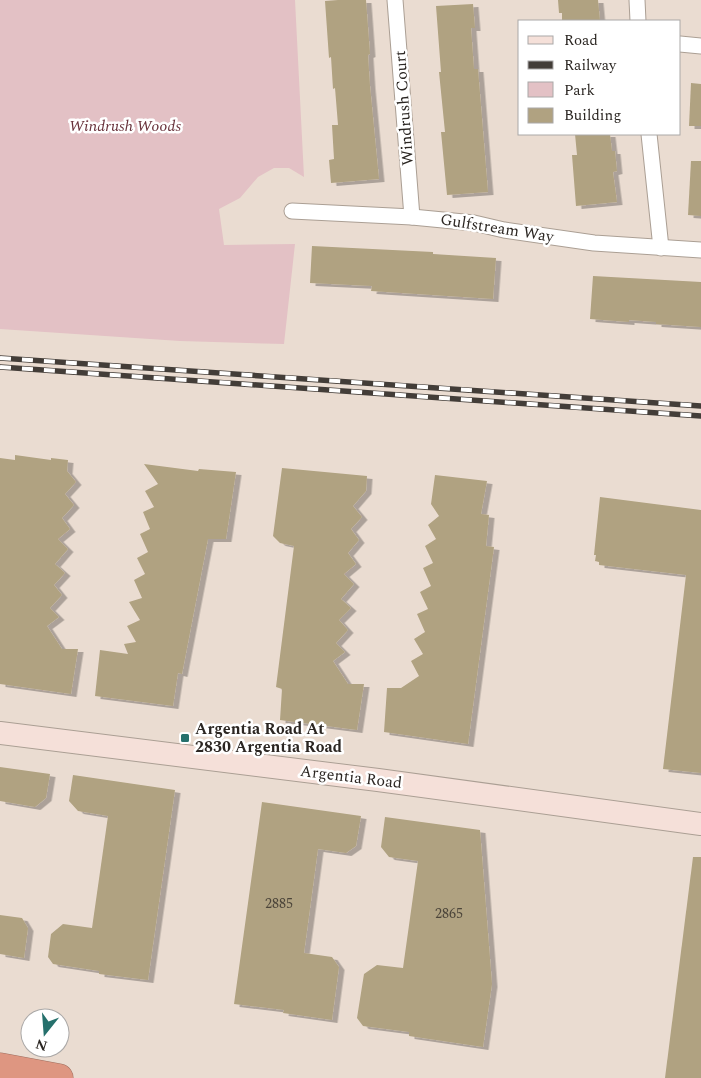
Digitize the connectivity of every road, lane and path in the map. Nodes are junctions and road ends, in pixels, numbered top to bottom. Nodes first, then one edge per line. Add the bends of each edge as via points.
1 (395, 0) edge
2 (637, 0) edge
3 (638, 20) edge
4 (681, 44) edge
5 (701, 46) edge
6 (649, 135) edge
7 (292, 211) dead end
8 (412, 217) junction
9 (661, 248) junction
10 (701, 250) edge
11 (0, 733) edge
12 (701, 824) edge
13 (0, 1067) edge
14 (59, 1078) edge

1 - 8 street, Windrush Court
2 - 3 street
4 - 5 street
6 - 9 street
7 - 8 street, Gulfstream Way
8 - 9 street, Gulfstream Way via 474,223 594,243
9 - 10 street, Gulfstream Way
11 - 12 street, Argentia Road
13 - 14 highway

